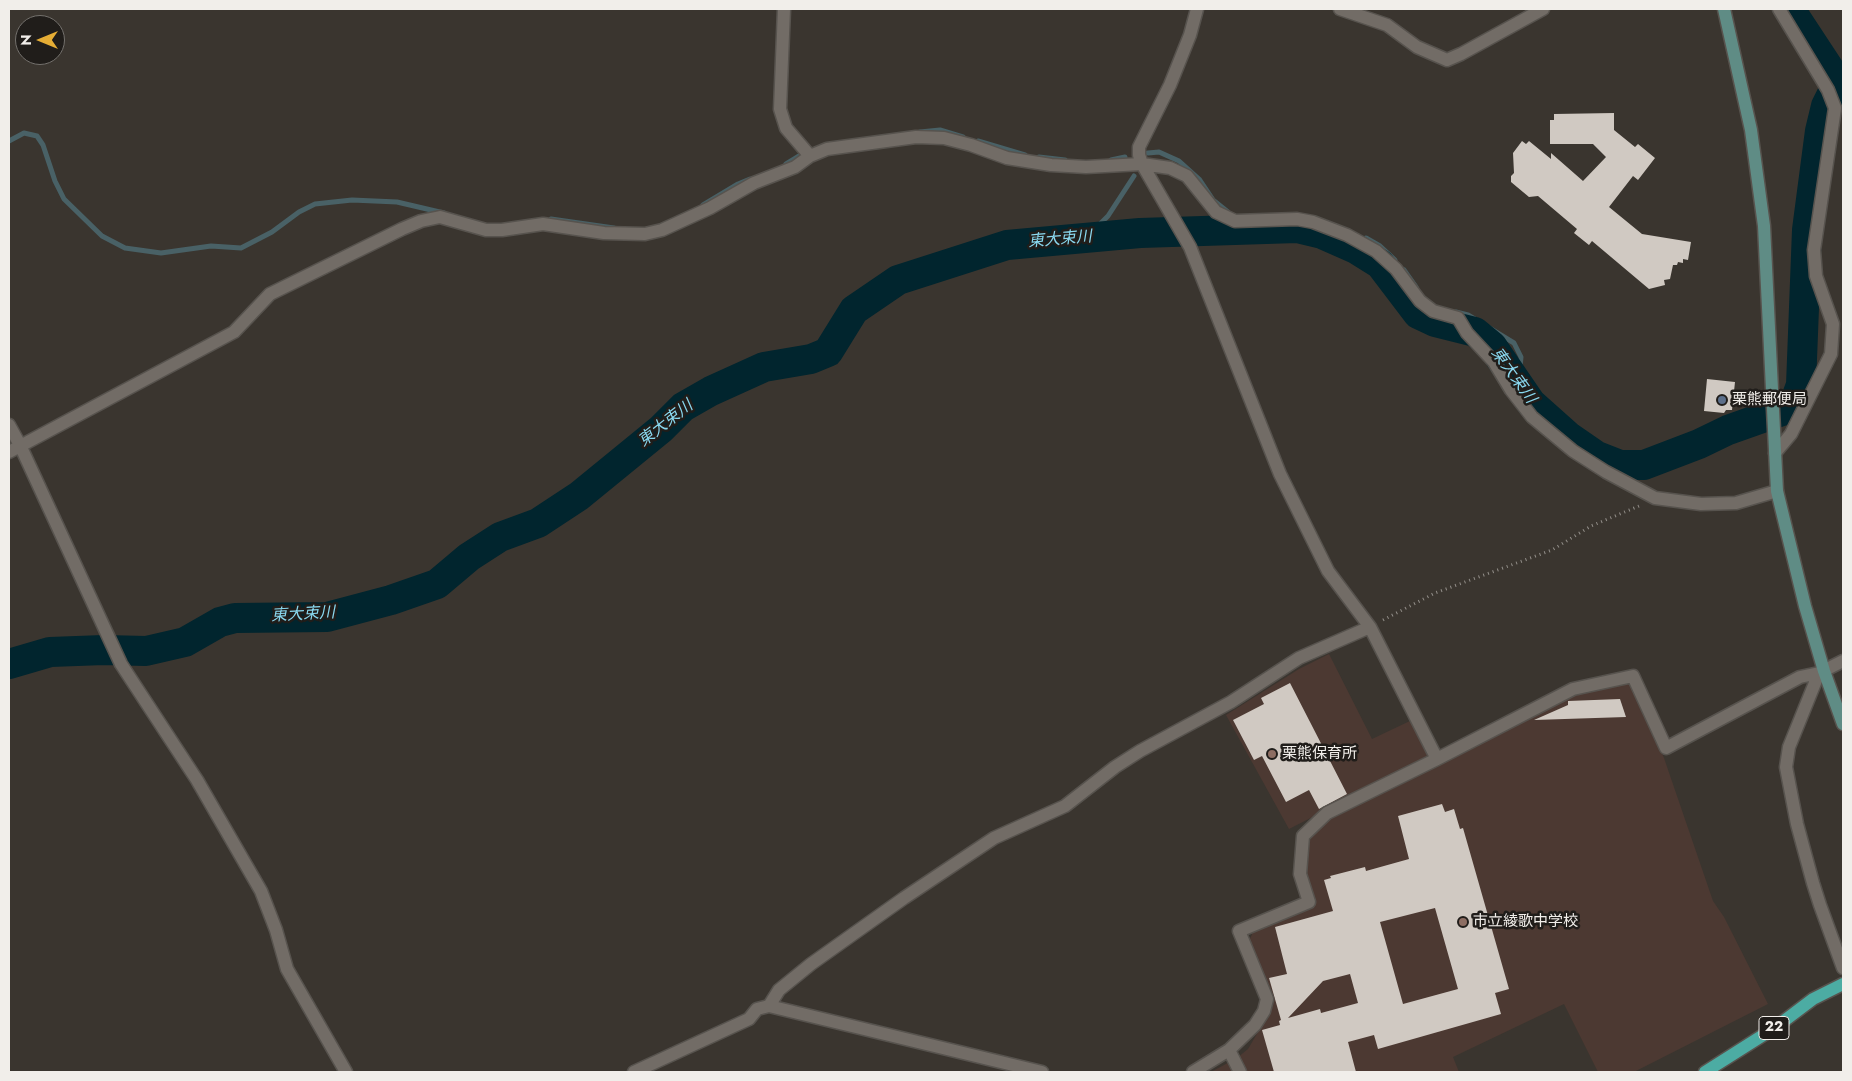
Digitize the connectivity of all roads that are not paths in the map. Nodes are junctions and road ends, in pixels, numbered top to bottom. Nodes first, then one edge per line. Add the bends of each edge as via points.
1 (784, 9) edge
2 (1197, 9) edge
3 (1340, 9) edge
4 (1543, 9) edge
5 (1724, 9) edge
6 (1779, 9) edge
7 (807, 154) junction
8 (1142, 164) junction
9 (9, 425) edge
10 (20, 445) junction
11 (9, 452) edge
12 (1775, 453) junction
13 (1777, 490) junction
14 (1370, 627) junction
15 (1843, 661) edge
16 (1821, 672) junction
17 (1843, 724) edge
18 (1437, 759) junction
19 (1843, 968) edge
20 (1843, 984) edge
21 (769, 1006) junction
22 (1229, 1050) junction
23 (346, 1072) edge
24 (634, 1072) edge
25 (1042, 1072) edge
26 (1193, 1072) edge
27 (1240, 1072) edge
28 (1705, 1072) edge

1 - 7 street via 780,109 786,128
2 - 8 street via 1170,85 1139,147
3 - 4 street via 1387,25 1417,47 1447,60
5 - 12 street via 1759,179 1767,267
6 - 12 street via 1828,90 1835,108 1814,250 1816,276 1833,324 1831,354 1791,434
7 - 8 street via 916,137 944,138 1007,158 1051,165
7 - 10 street via 795,167 754,183 662,230 644,234 543,224 486,230 440,217 421,221 270,294 234,332
8 - 13 street via 1170,168 1187,176 1216,212 1235,222 1297,219 1312,222 1347,235 1376,251 1396,269 1420,301 1433,311 1458,318 1532,417 1573,451 1655,498 1728,505
8 - 14 street via 1190,247 1284,483 1328,571
9 - 10 street
10 - 11 street
10 - 23 street via 122,664 197,780 261,891 287,969
12 - 13 street
13 - 16 street
14 - 18 street
14 - 21 street via 1299,658 1231,702 1123,761 1065,806 994,838 811,964 779,990
15 - 16 street
16 - 17 street
16 - 18 street via 1800,677 1666,748 1633,676 1573,689
16 - 19 street via 1789,747 1786,767 1815,890
18 - 22 street via 1327,813 1303,836 1300,874 1309,902 1239,931 1267,1000 1255,1025
20 - 28 main road, 22 via 1813,999
21 - 24 street via 757,1009 749,1019
21 - 25 street
22 - 26 street
22 - 27 street

